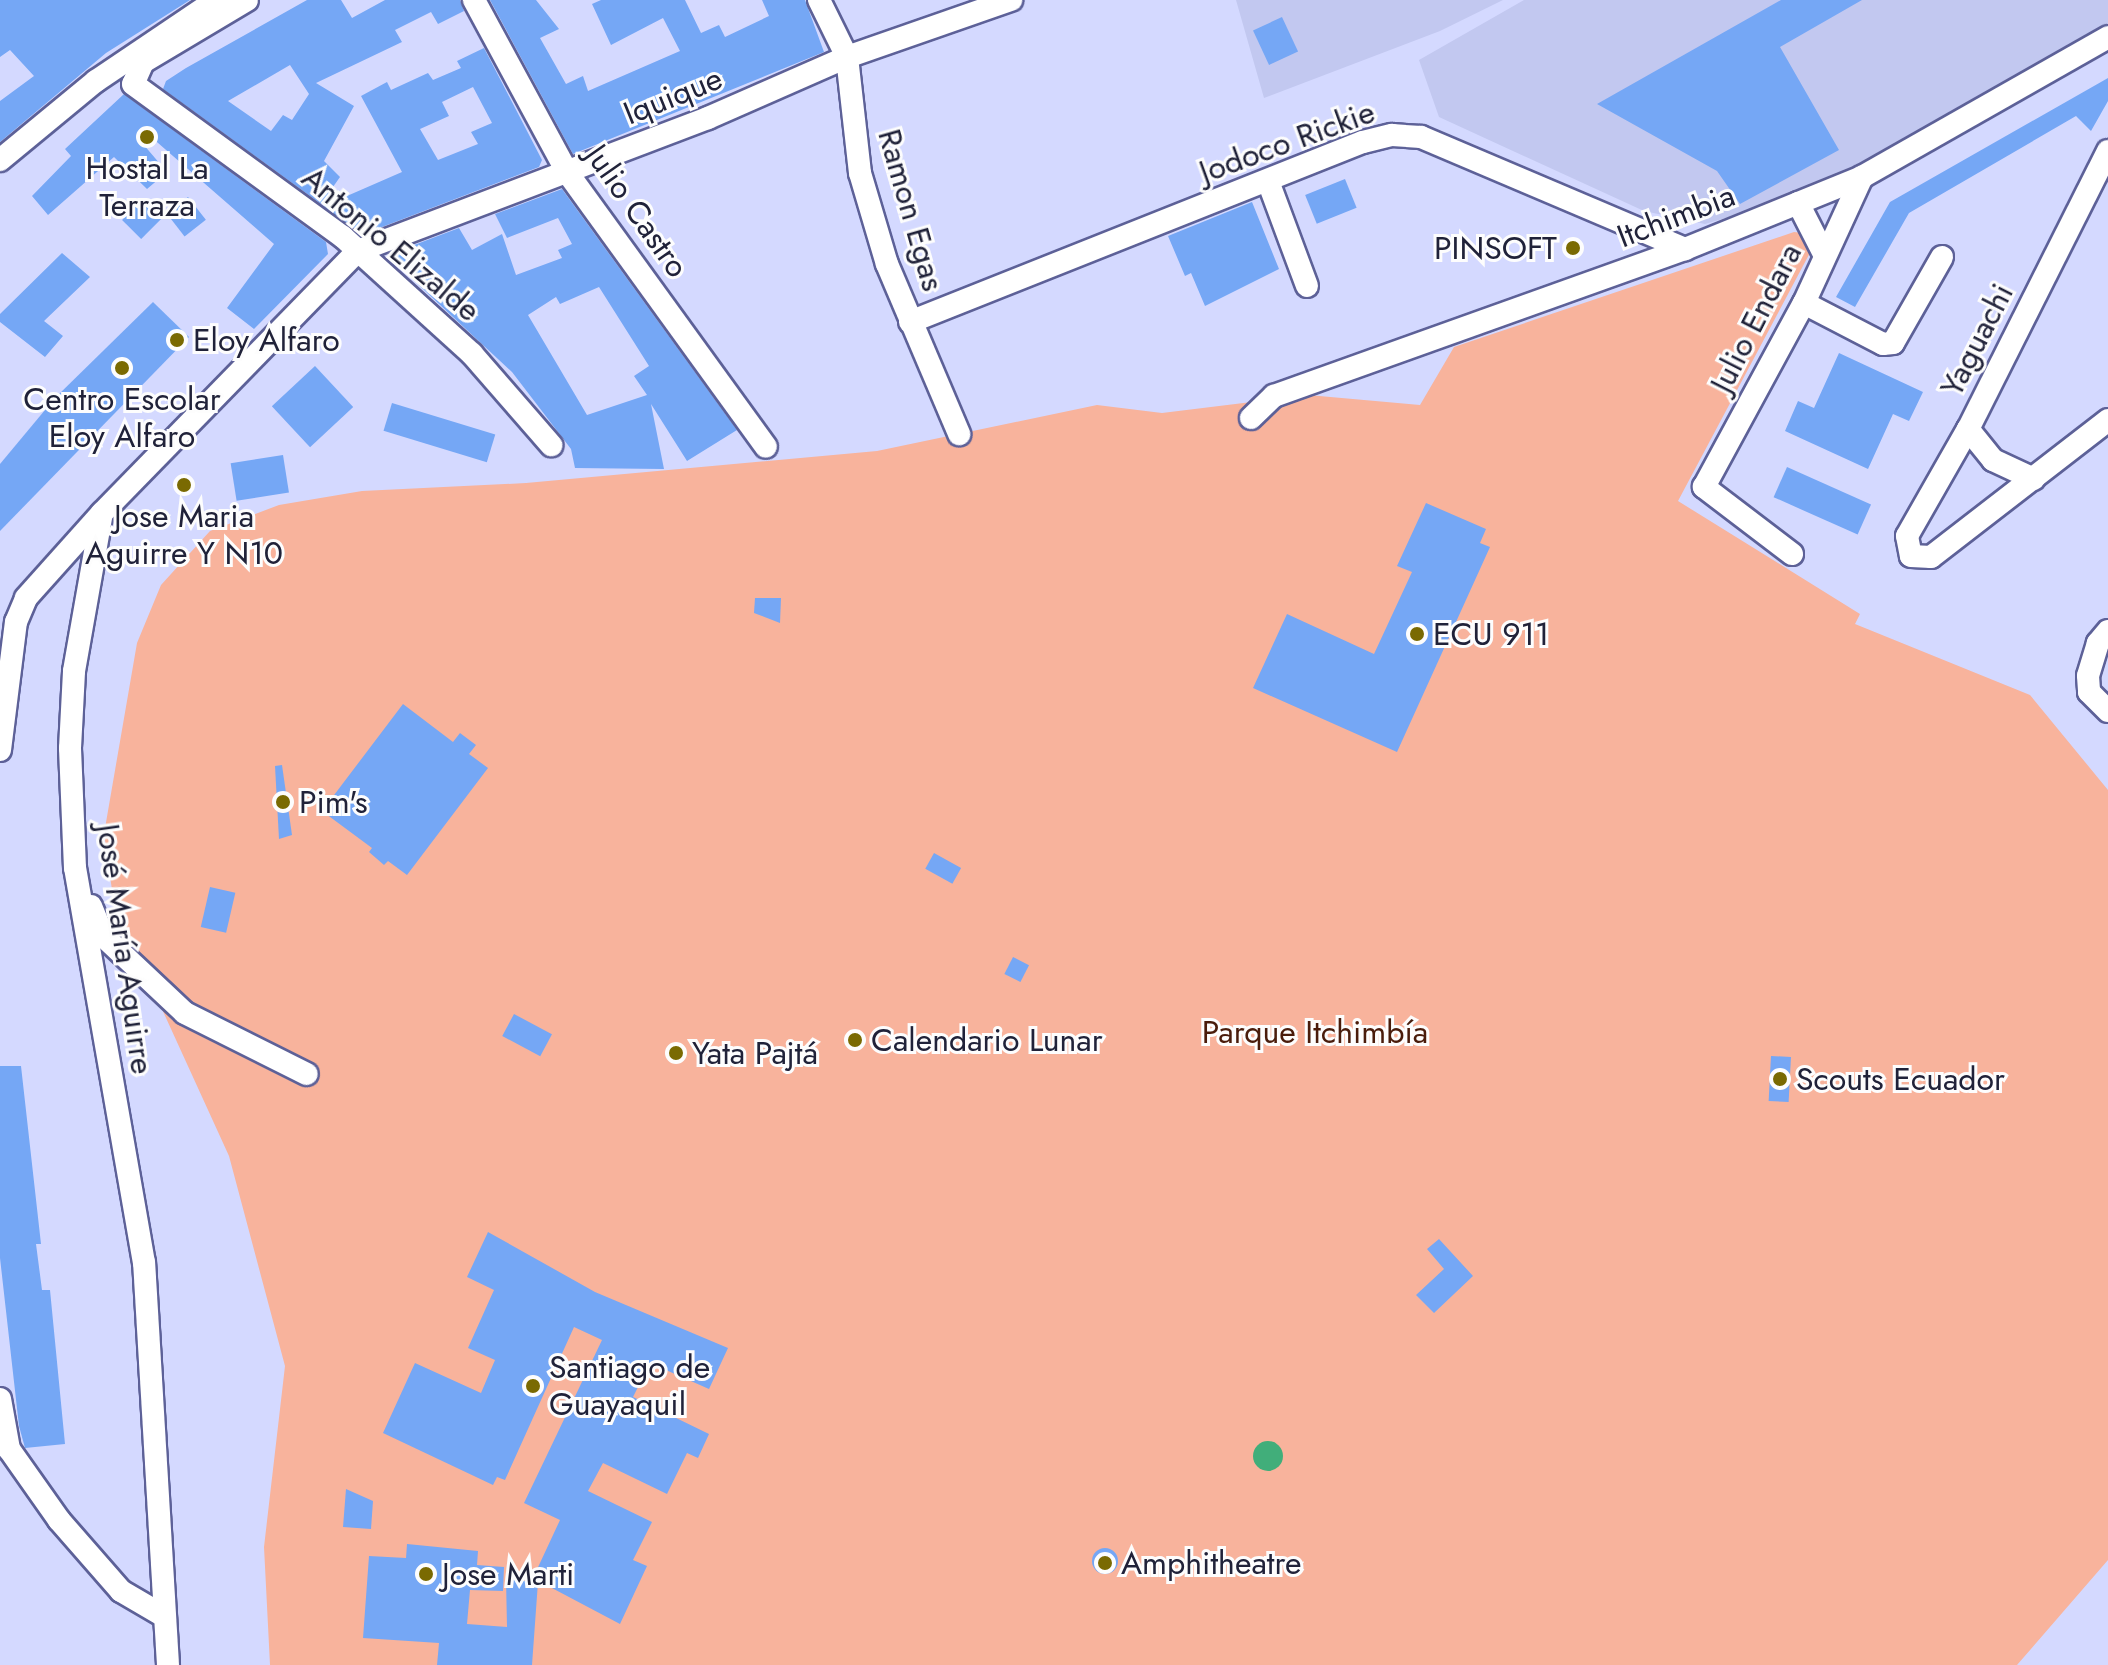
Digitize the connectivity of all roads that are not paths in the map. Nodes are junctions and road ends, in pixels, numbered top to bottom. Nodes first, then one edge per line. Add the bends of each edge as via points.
1 (216, 0) edge
2 (247, 0) edge
3 (474, 0) edge
4 (819, 0) edge
5 (1011, 0) edge
6 (2107, 38) edge
7 (847, 57) junction
8 (2108, 151) edge
9 (0, 160) edge
10 (567, 172) junction
11 (1862, 177) junction
12 (1268, 181) junction
13 (1798, 203) junction
14 (1685, 249) junction
15 (358, 251) junction
16 (1824, 254) junction
17 (1942, 257) dead end
18 (1307, 286) dead end
19 (1804, 303) junction
20 (910, 322) junction
21 (1251, 418) dead end
22 (2108, 420) edge
23 (1968, 429) junction
24 (959, 434) dead end
25 (551, 445) dead end
26 (766, 447) dead end
27 (2034, 479) junction
28 (102, 513) junction
29 (1792, 554) dead end
30 (2108, 631) edge
31 (2108, 711) edge
32 (0, 750) edge
33 (75, 868) junction
34 (307, 1074) dead end
35 (0, 1399) edge
36 (164, 1616) junction
37 (168, 1665) edge

1 - 9 street via 96,81
2 - 15 street, Antonio Elizalde via 143,62 133,84
3 - 10 street, Julio Castro
4 - 7 street, Ramon Egas
5 - 7 street, Iquique
6 - 11 street, Itchimbia
7 - 10 street, Iquique
7 - 20 street, Ramon Egas via 860,173
8 - 23 street, Yaguachi
10 - 15 street, Iquique
10 - 26 street, Julio Castro
11 - 13 street, Itchimbia
11 - 16 street, Julio Endara
12 - 14 street, Jodoco Rickie via 1363,142 1392,135 1421,137
12 - 18 street
12 - 20 street, Jodoco Rickie
13 - 14 street, Itchimbia
13 - 16 street
14 - 21 street, Itchimbia via 1274,396
15 - 25 street, Antonio Elizalde via 472,354
15 - 28 street
16 - 19 street, Julio Endara
17 - 19 street via 1893,343 1883,344
19 - 29 street, Julio Endara via 1704,487
20 - 24 street, Ramon Egas
22 - 27 street
23 - 27 street via 1993,460
23 - 27 street, Yaguachi via 1907,536 1911,556 1931,557
28 - 32 street via 40,576 16,622
28 - 33 street, José María Aguirre via 74,671 70,748
30 - 31 street via 2098,643 2088,676 2089,692
33 - 34 street via 103,936 185,1013
33 - 36 street, José María Aguirre via 144,1263
35 - 36 street via 9,1449 59,1520 121,1591
36 - 37 street, José María Aguirre

